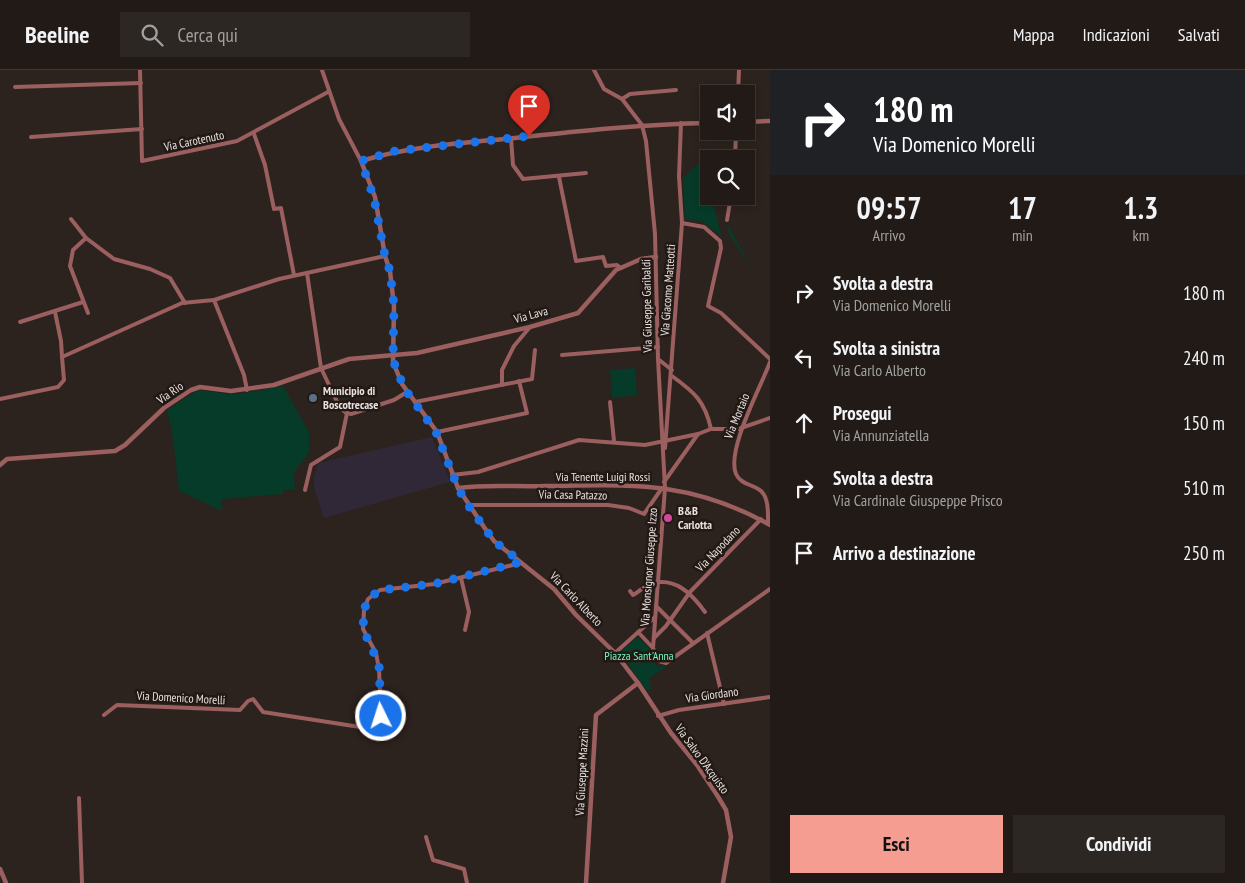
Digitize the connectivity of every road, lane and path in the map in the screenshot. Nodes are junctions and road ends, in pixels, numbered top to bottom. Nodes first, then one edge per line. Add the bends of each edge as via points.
1 (140, 70) edge
2 (322, 70) edge
3 (594, 70) edge
4 (739, 70) edge
5 (141, 83) junction
6 (738, 85) edge
7 (15, 87) dead end
8 (676, 90) dead end
9 (328, 92) junction
10 (622, 99) junction
11 (770, 121) edge
12 (755, 122) edge
13 (681, 123) junction
14 (700, 123) edge
15 (642, 125) junction
16 (142, 129) junction
17 (254, 134) junction
18 (30, 137) dead end
19 (511, 138) junction
20 (361, 161) junction
21 (586, 173) dead end
22 (559, 177) junction
23 (730, 205) edge
24 (71, 219) dead end
25 (727, 220) dead end
26 (682, 223) junction
27 (86, 238) junction
28 (385, 256) junction
29 (656, 257) junction
30 (621, 268) junction
31 (306, 273) junction
32 (294, 275) junction
33 (214, 300) junction
34 (83, 302) junction
35 (185, 303) junction
36 (55, 312) junction
37 (88, 313) dead end
38 (20, 322) dead end
39 (530, 327) junction
40 (658, 347) junction
41 (535, 350) dead end
42 (562, 355) dead end
43 (62, 357) junction
44 (393, 357) junction
45 (658, 359) junction
46 (770, 360) edge
47 (322, 368) junction
48 (672, 370) junction
49 (672, 376) junction
50 (519, 381) junction
51 (502, 385) junction
52 (247, 390) junction
53 (407, 392) junction
54 (0, 400) edge
55 (415, 402) junction
56 (610, 402) dead end
57 (347, 413) junction
58 (770, 418) edge
59 (744, 427) junction
60 (711, 428) junction
61 (436, 432) junction
62 (698, 434) junction
63 (614, 441) junction
64 (665, 441) junction
65 (3, 459) edge
66 (0, 465) edge
67 (452, 475) junction
68 (664, 486) junction
69 (458, 488) junction
70 (305, 490) dead end
71 (468, 505) junction
72 (761, 520) junction
73 (769, 525) edge
74 (521, 562) junction
75 (461, 578) junction
76 (657, 584) junction
77 (770, 589) edge
78 (630, 591) dead end
79 (690, 592) junction
80 (656, 606) junction
81 (705, 612) dead end
82 (655, 617) junction
83 (670, 620) junction
84 (465, 630) dead end
85 (638, 632) junction
86 (707, 633) junction
87 (654, 638) junction
88 (692, 643) junction
89 (653, 648) junction
90 (615, 653) junction
91 (638, 683) junction
92 (770, 697) edge
93 (724, 704) junction
94 (104, 715) dead end
95 (658, 716) junction
96 (79, 798) dead end
97 (426, 837) dead end
98 (0, 869) edge
99 (6, 883) edge
100 (82, 883) edge
101 (467, 883) edge
102 (586, 883) edge
103 (722, 883) edge

1 - 5 street, Via Carotenuto
2 - 9 street
3 - 10 street via 604,89
4 - 6 street
5 - 7 street
5 - 16 street, Via Carotenuto
8 - 10 street via 630,94
9 - 17 street, Via Carotenuto
9 - 20 street
10 - 15 street
11 - 12 street
13 - 14 street
13 - 15 street
13 - 26 street, Via Giacomo Matteotti
15 - 19 street
15 - 29 street, Via Giuseppe Garibaldi
16 - 17 street, Via Carotenuto via 142,161 230,143
16 - 18 street
17 - 32 street via 267,171 274,209 281,208
19 - 20 street via 395,151
19 - 22 street via 513,165 519,176 523,179
20 - 28 street, Via Carlo Alberto via 378,212
21 - 22 street
22 - 30 street via 576,261 603,257 606,266 618,265
23 - 25 street
24 - 27 street
26 - 46 street via 704,227 720,241 708,306 721,313
26 - 48 street, Via Giacomo Matteotti
27 - 34 street via 73,250 70,259
27 - 35 street via 114,259 170,278
28 - 31 street
28 - 44 street, Via Carlo Alberto via 393,289
29 - 30 street, Via Lava via 641,259
29 - 40 street, Via Giuseppe Garibaldi
30 - 39 street, Via Lava via 606,280 578,313
31 - 32 street
31 - 47 street
32 - 33 street
33 - 35 street
33 - 52 street
34 - 36 street
34 - 37 street
35 - 43 street
36 - 38 street
36 - 43 street
39 - 44 street, Via Lava
39 - 51 street via 514,346 502,370
40 - 42 street
40 - 45 street, Via Giuseppe Garibaldi
41 - 50 street via 532,379
43 - 54 street via 64,380 58,388
44 - 47 street, Via Rio via 349,359
44 - 53 street, Via Carlo Alberto
45 - 48 street
45 - 64 street, Via Giuseppe Garibaldi
46 - 59 street, Via Mortaio
47 - 52 street, Via Rio via 274,385
47 - 57 street via 340,408
48 - 49 street, Via Giacomo Matteotti
49 - 60 street via 704,404
49 - 64 street, Via Giacomo Matteotti
50 - 51 street
50 - 61 street via 527,413
51 - 55 street
52 - 65 street, Via Rio via 200,387 191,390 164,408 115,451
53 - 55 street, Via Carlo Alberto
53 - 57 street via 394,400
55 - 61 street, Via Carlo Alberto
56 - 63 street
57 - 70 street via 340,447 311,465
58 - 59 street
59 - 60 street via 733,430
59 - 73 street, Via Mortaio via 733,459 736,475 761,491 766,500
60 - 62 street
61 - 67 street, Via Carlo Alberto
62 - 64 street
62 - 68 street
63 - 64 street via 639,444
63 - 67 street via 579,440 478,472
64 - 68 street, Via Giacomo Matteotti
65 - 66 street, Via Rio
67 - 69 street, Via Carlo Alberto
68 - 69 street, Via Tenente Luigi Rossi
68 - 71 street, Via Casa Patazzo via 644,514 630,508 608,506
68 - 72 street, Via Tenente Luigi Rossi via 728,504
68 - 76 street, Via Monsignor Giuseppe Izzo
69 - 71 street, Via Carlo Alberto
71 - 74 street, Via Carlo Alberto via 494,541
72 - 73 street, Via Tenente Luigi Rossi
72 - 79 street, Via Napodano
74 - 75 street, Via Domenico Morelli
74 - 90 street, Via Carlo Alberto via 554,589
75 - 84 street via 469,612
75 - 94 street, Via Domenico Morelli via 380,590 368,599 363,629 376,653 380,669 381,716 373,726 360,727 263,712 253,699 240,710 116,705
76 - 78 street via 649,584 633,595
76 - 79 street via 674,584
76 - 80 street, Via Monsignor Giuseppe Izzo
77 - 86 street
79 - 81 street
79 - 83 street, Via Napodano
80 - 82 street, Via Monsignor Giuseppe Izzo
80 - 83 street
82 - 85 street
82 - 87 street, Via Monsignor Giuseppe Izzo
83 - 87 street, Via Napodano
83 - 88 street
85 - 89 street
85 - 90 street
86 - 88 street
86 - 93 street
87 - 89 street, Via Monsignor Giuseppe Izzo
88 - 89 street via 666,662 659,661
90 - 91 street, Via Carlo Alberto
91 - 95 street, Via Salvo D'Acquisto
91 - 102 street, Via Giuseppe Mazzini via 596,715
92 - 93 street, Via Giordano
93 - 95 street, Via Giordano via 666,712
95 - 103 street, Via Salvo D'Acquisto via 697,764 726,810 731,837
96 - 100 street
97 - 101 street via 433,860 464,869
98 - 99 street

